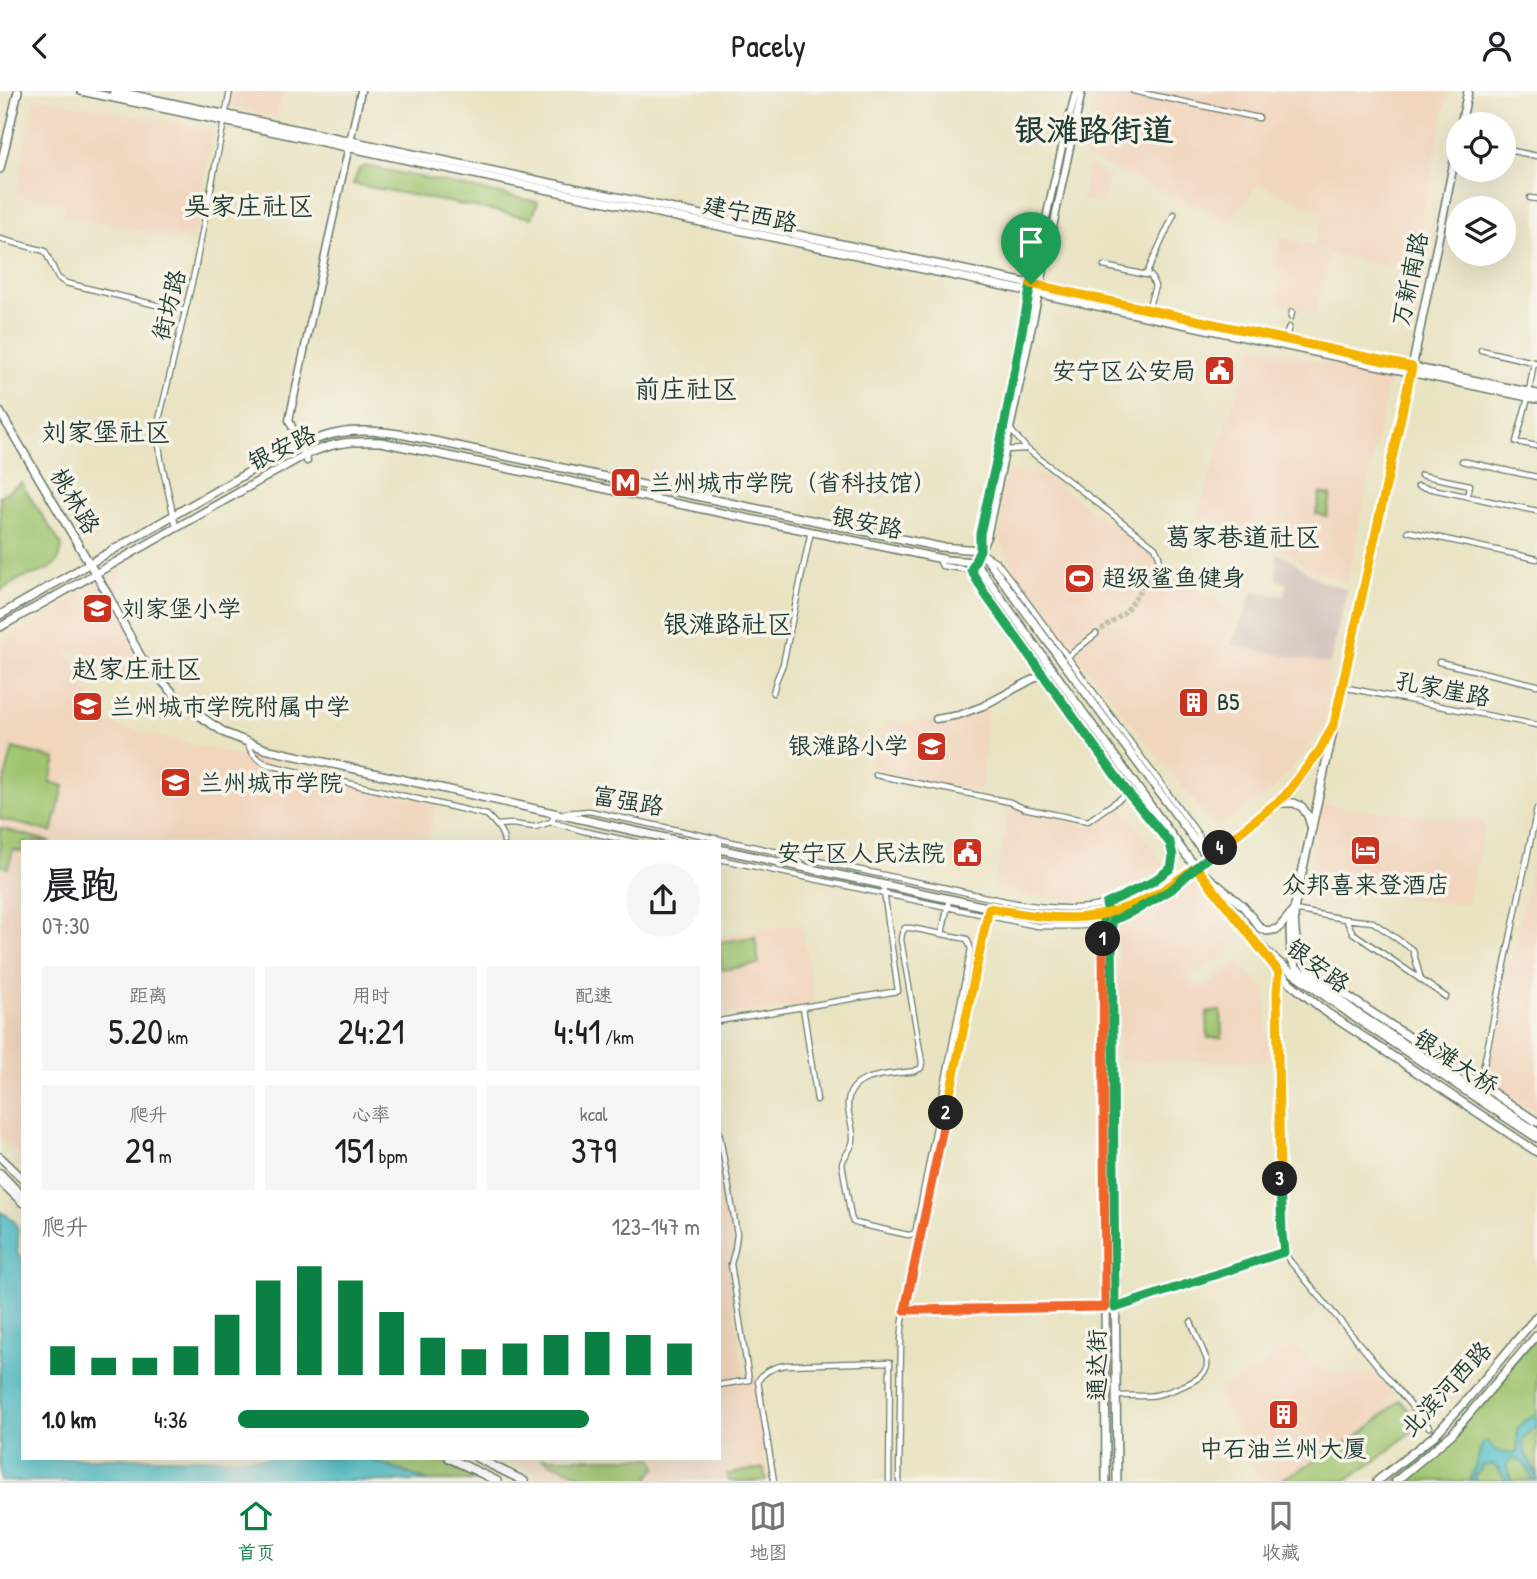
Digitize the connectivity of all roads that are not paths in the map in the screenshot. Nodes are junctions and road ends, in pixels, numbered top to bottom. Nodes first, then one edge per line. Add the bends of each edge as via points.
1 (18, 91) edge
2 (81, 91) edge
3 (114, 91) edge
4 (230, 91) edge
5 (361, 91) edge
6 (1076, 91) edge
7 (1082, 91) edge
8 (1133, 91) edge
9 (1468, 91) edge
10 (1464, 112) edge
11 (225, 118) junction
12 (1259, 118) dead end
13 (349, 143) junction
14 (1516, 152) edge
15 (1537, 156) edge
16 (0, 169) edge
17 (1450, 182) edge
18 (1530, 198) dead end
19 (1537, 199) edge
20 (1174, 214) dead end
21 (0, 239) edge
22 (1104, 266) dead end
23 (1146, 275) junction
24 (1035, 289) junction
25 (185, 310) junction
26 (1148, 310) junction
27 (1289, 327) dead end
28 (1285, 339) junction
29 (1481, 350) dead end
30 (1535, 363) edge
31 (1411, 370) junction
32 (1531, 394) edge
33 (1537, 400) edge
34 (0, 412) edge
35 (1010, 429) junction
36 (299, 445) junction
37 (1537, 446) edge
38 (1027, 449) junction
39 (1005, 450) junction
40 (306, 458) junction
41 (1462, 461) dead end
42 (1421, 475) dead end
43 (1537, 477) edge
44 (1418, 486) dead end
45 (1467, 496) junction
46 (1537, 511) edge
47 (174, 516) junction
48 (176, 527) junction
49 (811, 531) junction
50 (1408, 531) dead end
51 (980, 550) junction
52 (1537, 559) edge
53 (90, 565) junction
54 (973, 566) junction
55 (1159, 566) dead end
56 (95, 575) junction
57 (1, 613) edge
58 (0, 627) edge
59 (1096, 634) tunnel mouth
60 (1067, 657) junction
61 (1439, 662) dead end
62 (1052, 669) junction
63 (1043, 675) junction
64 (1537, 685) edge
65 (1342, 687) junction
66 (773, 694) dead end
67 (936, 719) dead end
68 (1334, 724) junction
69 (1537, 725) edge
70 (247, 742) junction
71 (876, 775) dead end
72 (1128, 793) junction
73 (1276, 803) junction
74 (1537, 809) edge
75 (555, 814) junction
76 (551, 822) junction
77 (497, 825) junction
78 (1311, 829) junction
79 (1534, 839) edge
80 (504, 840) edge
81 (626, 840) edge
82 (675, 840) edge
83 (1170, 843) junction
84 (721, 849) edge
85 (721, 859) edge
86 (1208, 859) junction
87 (1196, 867) junction
88 (1163, 876) joint
89 (883, 885) junction
90 (884, 894) junction
91 (948, 903) junction
92 (1106, 904) junction
93 (1294, 910) junction
94 (989, 911) junction
95 (1108, 917) junction
96 (1345, 919) junction
97 (942, 934) junction
98 (1253, 940) junction
99 (1291, 958) joint
100 (1279, 972) junction
101 (1421, 980) junction
102 (1446, 997) dead end
103 (803, 1007) junction
104 (1356, 1015) junction
105 (721, 1021) edge
106 (1480, 1085) junction
107 (817, 1100) dead end
108 (1537, 1122) edge
109 (1537, 1132) edge
110 (1537, 1138) edge
111 (721, 1144) edge
112 (1537, 1152) edge
113 (0, 1157) edge
114 (0, 1173) edge
115 (21, 1177) edge
116 (0, 1181) edge
117 (21, 1194) edge
118 (21, 1201) edge
119 (1284, 1252) junction
120 (1105, 1307) junction
121 (1115, 1308) junction
122 (905, 1310) junction
123 (1537, 1317) edge
124 (1191, 1322) dead end
125 (1537, 1335) edge
126 (721, 1385) edge
127 (1116, 1396) junction
128 (1429, 1427) dead end
129 (453, 1460) edge
130 (481, 1460) edge
131 (497, 1481) edge
132 (524, 1481) edge
133 (775, 1481) edge
134 (889, 1481) edge
135 (899, 1481) edge
136 (1106, 1481) edge
137 (1117, 1481) edge
138 (1377, 1481) edge
139 (1395, 1481) edge

1 - 16 main road
2 - 11 main road, 建宁西路
3 - 11 main road, 建宁西路
4 - 11 street, 街坊路
5 - 13 street
6 - 24 street
7 - 24 street
8 - 12 street
9 - 10 main road
11 - 13 main road, 建宁西路
11 - 25 street, 街坊路
13 - 24 main road, 建宁西路
13 - 36 street via 289,420
14 - 15 street
17 - 31 main road, 万新南路
18 - 19 street
20 - 23 street
21 - 25 street via 45,251 58,278 66,283
22 - 23 street
23 - 26 street via 1156,286
24 - 26 main road, 建宁西路
24 - 31 main road, 建宁西路
24 - 35 street
24 - 51 street
25 - 47 street, 街坊路 via 157,428
26 - 28 main road, 建宁西路
27 - 28 street
28 - 31 main road, 建宁西路
29 - 30 street
30 - 32 street
31 - 32 main road
31 - 65 main road, 万新南路
32 - 33 main road
32 - 37 street via 1516,442
34 - 53 main road, 桃林路
35 - 38 street
35 - 39 street
36 - 40 street
36 - 47 main road, 银安路
36 - 51 main road, 银安路 via 337,432 378,430 940,547
38 - 39 street
38 - 55 street via 1155,547
39 - 51 street via 987,537
40 - 48 main road, 银安路
40 - 49 main road, 银安路 via 340,443 382,442
41 - 43 street
42 - 45 street via 1469,485
44 - 45 street
45 - 46 street
47 - 48 street, 街坊路
47 - 53 main road, 银安路
48 - 56 main road, 银安路
49 - 54 main road, 银安路
49 - 66 street
50 - 52 street
51 - 54 street
51 - 60 street via 997,562
51 - 86 main road
53 - 56 main road, 桃林路
53 - 57 main road, 银安路
54 - 62 main road, 银安路
54 - 63 street via 985,594
56 - 58 main road, 银安路
56 - 70 main road, 富强路 via 151,669 185,706
59 - 60 street
60 - 86 street via 1198,834
61 - 64 street
62 - 63 street
62 - 87 main road, 银安路
63 - 67 street via 983,706
63 - 72 street
65 - 68 main road, 万新南路
65 - 69 street, 孔家崖路
68 - 73 main road via 1302,775
68 - 78 main road, 万新南路
70 - 75 main road, 富强路
70 - 77 street via 254,755 269,765 487,815
71 - 72 street via 1088,821
72 - 83 street
73 - 78 main road via 1302,807
73 - 86 main road
74 - 79 street
75 - 76 street
75 - 82 main road, 富强路
75 - 92 street, 富强路 via 589,811 1029,904 1054,908
76 - 77 street, 富强路 via 535,827
76 - 81 street, 富强路
77 - 80 street
78 - 93 main road, 万新南路
79 - 106 street
83 - 87 street
83 - 88 street via 1171,868
84 - 89 main road
85 - 90 street
86 - 87 main road
87 - 93 main road via 1243,905 1260,928 1278,929
87 - 95 main road via 1162,891
87 - 98 main road, 银安路
88 - 92 street, 富强路
89 - 90 street
89 - 91 main road
90 - 91 street
90 - 103 street via 898,991
91 - 94 main road
91 - 97 street
92 - 95 street
93 - 96 street
93 - 99 main road, 万新南路
93 - 106 main road via 1296,943 1310,971
94 - 95 main road via 1046,918
94 - 122 street
95 - 120 main road, 通达街
95 - 121 main road, 通达街
96 - 101 street via 1353,933
96 - 101 street via 1373,922 1413,950
97 - 97 street via 911,928 902,933 920,1068 868,1078 859,1082 848,1098 853,1138 842,1164 853,1222 908,1235 916,1229 971,949 967,939
98 - 100 main road
98 - 104 main road, 银安路
99 - 104 main road, 银安路 via 1297,968
100 - 112 main road via 1326,1012
100 - 119 street
101 - 102 street
103 - 105 street
103 - 107 street
104 - 109 main road, 银滩大桥
104 - 110 main road, 银滩大桥
106 - 108 main road
111 - 126 street via 737,1234 731,1264 749,1380
113 - 115 main road
114 - 117 main road
116 - 118 main road
119 - 121 street
119 - 128 street
120 - 122 street
120 - 136 main road, 通达街
121 - 127 main road, 通达街
122 - 135 street
123 - 138 main road, 北滨河西路 via 1435,1435
124 - 127 street via 1208,1360 1204,1374 1171,1391
125 - 139 main road, 北滨河西路 via 1452,1434
127 - 137 main road, 通达街
129 - 131 main road
130 - 132 main road
133 - 134 street via 758,1381 762,1375 785,1365 890,1362

